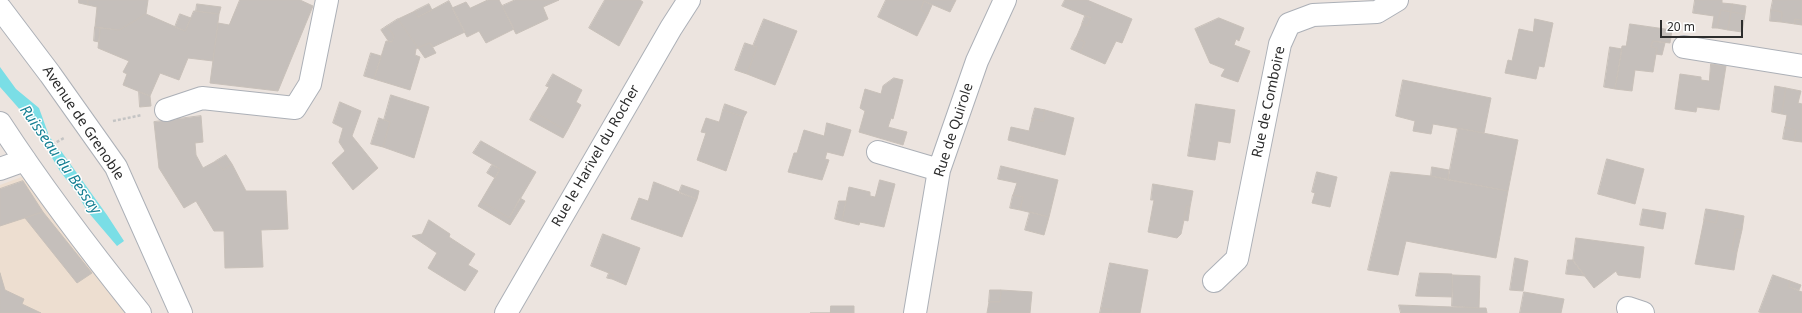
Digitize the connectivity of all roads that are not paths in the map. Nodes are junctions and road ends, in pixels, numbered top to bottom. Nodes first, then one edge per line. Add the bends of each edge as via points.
1 (327, 0) edge
2 (689, 0) edge
3 (1005, 0) edge
4 (1397, 0) edge
5 (0, 8) edge
6 (1684, 47) dead end
7 (1802, 66) edge
8 (166, 110) road end
9 (0, 123) edge
10 (878, 152) dead end
11 (25, 160) junction
12 (0, 169) edge
13 (939, 170) junction
14 (1214, 281) dead end
15 (140, 313) edge
16 (182, 313) edge
17 (506, 313) edge
18 (915, 313) edge

1 - 8 street via 310,84 295,108 202,98
2 - 17 street, Rue le Harivel du Rocher
3 - 13 street, Rue de Quirole via 977,61
4 - 14 street, Rue de Comboire via 1377,12 1313,15 1289,24 1280,44 1237,259
5 - 16 street, Avenue de Grenoble via 116,167
6 - 7 street
9 - 11 street
10 - 13 street
11 - 12 street
11 - 15 street
13 - 18 street, Rue de Quirole

